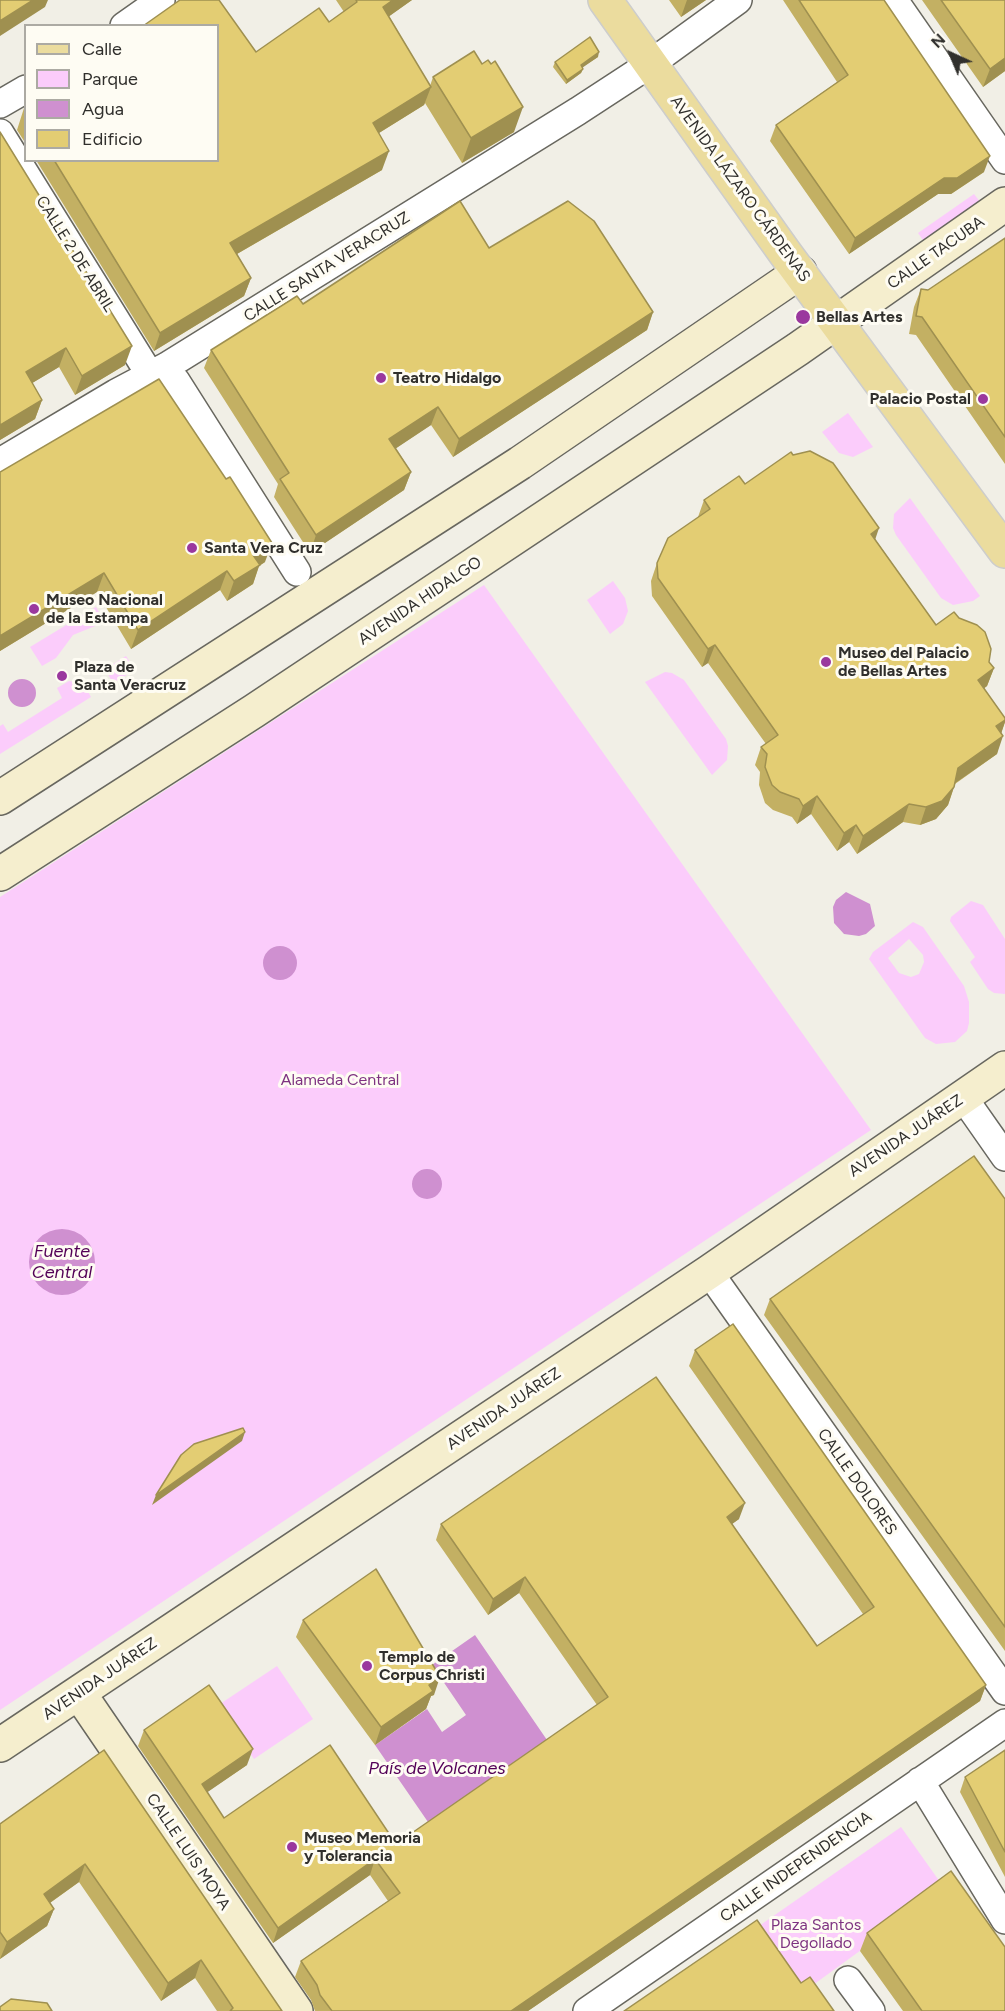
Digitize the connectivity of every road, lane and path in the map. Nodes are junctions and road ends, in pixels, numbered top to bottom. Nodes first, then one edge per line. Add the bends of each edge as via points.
1 (161, 0) edge
2 (605, 0) edge
3 (738, 0) edge
4 (894, 0) edge
5 (127, 24) edge
6 (650, 64) junction
7 (24, 90) edge
8 (0, 104) edge
9 (0, 133) edge
10 (1005, 160) edge
11 (1005, 204) edge
12 (800, 272) junction
13 (837, 322) junction
14 (163, 378) junction
15 (0, 462) edge
16 (1005, 551) edge
17 (297, 572) dead end
18 (0, 798) edge
19 (0, 874) edge
20 (1005, 1068) edge
21 (963, 1097) junction
22 (1005, 1157) edge
23 (709, 1272) junction
24 (1005, 1691) edge
25 (79, 1693) junction
26 (1005, 1723) edge
27 (0, 1745) edge
28 (920, 1781) junction
29 (1005, 1920) edge
30 (848, 1980) dead end
31 (296, 2011) edge
32 (587, 2011) edge
33 (871, 2011) edge

1 - 5 street
2 - 6 main road, AVENIDA LÁZARO CÁRDENAS
3 - 6 street, CALLE SANTA VERACRUZ
4 - 10 street
6 - 12 main road, AVENIDA LÁZARO CÁRDENAS
6 - 14 street, CALLE SANTA VERACRUZ
7 - 8 street
9 - 14 street, CALLE 2 DE ABRIL
11 - 13 main road, CALLE TACUBA
12 - 13 main road, AVENIDA LÁZARO CÁRDENAS
12 - 18 main road via 520,463
13 - 16 main road, AVENIDA LÁZARO CÁRDENAS
13 - 19 main road, AVENIDA HIDALGO via 254,711
14 - 15 street, CALLE SANTA VERACRUZ
14 - 17 street, CALLE 2 DE ABRIL
20 - 21 main road, AVENIDA JUÁREZ
21 - 22 street
21 - 23 main road, AVENIDA JUÁREZ
23 - 24 street, CALLE DOLORES
23 - 25 main road, AVENIDA JUÁREZ
25 - 27 main road, AVENIDA JUÁREZ
25 - 31 main road, CALLE LUIS MOYA
26 - 28 street, CALLE INDEPENDENCIA
28 - 29 street
28 - 32 street, CALLE INDEPENDENCIA
30 - 33 street

